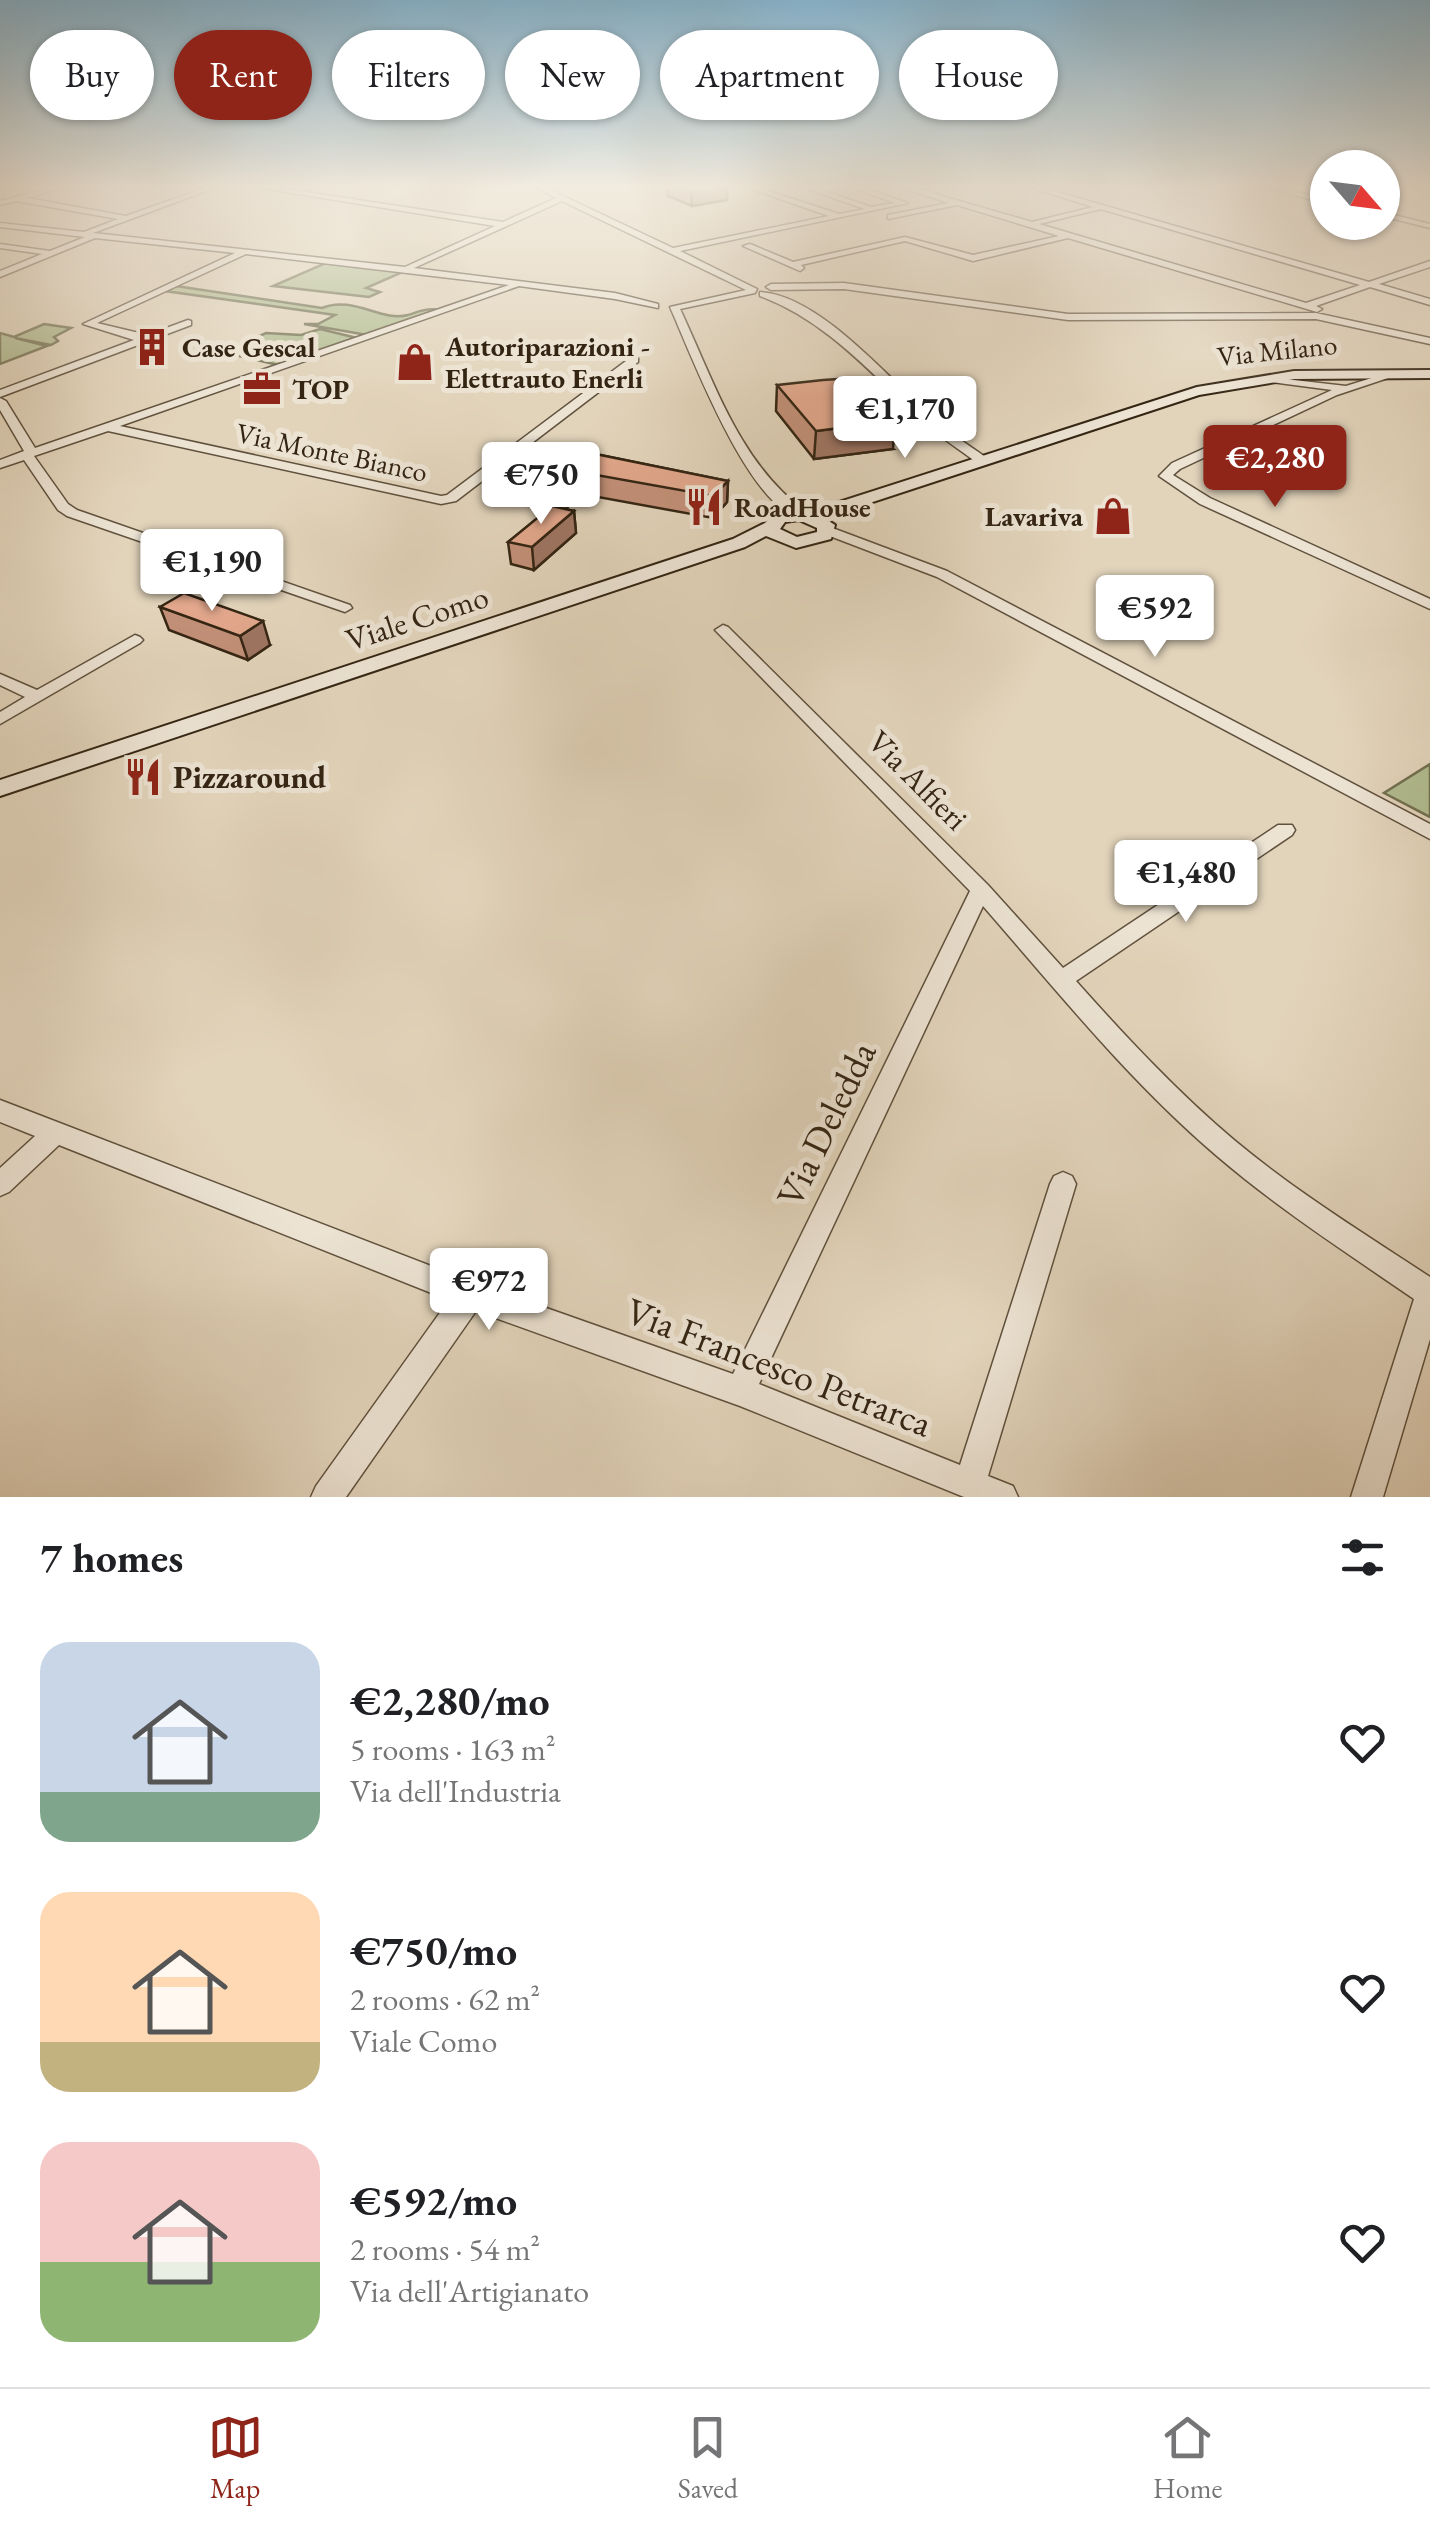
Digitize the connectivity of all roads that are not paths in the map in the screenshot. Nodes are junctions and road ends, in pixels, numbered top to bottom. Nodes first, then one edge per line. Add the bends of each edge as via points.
1 (43, 257) edge
2 (233, 257) edge
3 (297, 257) edge
4 (437, 257) edge
5 (689, 257) edge
6 (773, 257) edge
7 (829, 257) edge
8 (1141, 257) edge
9 (1272, 257) edge
10 (792, 265) junction
11 (1428, 266) edge
12 (410, 270) junction
13 (0, 274) edge
14 (520, 285) junction
15 (824, 285) junction
16 (1368, 285) junction
17 (766, 292) junction
18 (1430, 302) edge
19 (666, 305) junction
20 (1310, 310) junction
21 (188, 323) dead end
22 (140, 341) junction
23 (1430, 342) edge
24 (634, 360) dead end
25 (1352, 373) junction
26 (1430, 373) edge
27 (1312, 379) junction
28 (889, 381) junction
29 (871, 383) dead end
30 (1344, 388) junction
31 (3, 395) edge
32 (1322, 398) junction
33 (1133, 409) junction
34 (0, 420) edge
35 (106, 426) junction
36 (26, 454) junction
37 (980, 459) junction
38 (0, 464) edge
39 (776, 496) junction
40 (844, 507) junction
41 (806, 516) junction
42 (772, 524) junction
43 (821, 536) junction
44 (786, 541) junction
45 (740, 543) junction
46 (1430, 606) edge
47 (345, 608) dead end
48 (723, 630) dead end
49 (135, 640) dead end
50 (0, 679) edge
51 (38, 696) junction
52 (0, 719) edge
53 (0, 788) edge
54 (1285, 830) dead end
55 (1430, 832) edge
56 (981, 890) junction
57 (1062, 980) junction
58 (0, 1111) edge
59 (55, 1133) junction
60 (0, 1184) edge
61 (1063, 1184) dead end
62 (1430, 1293) edge
63 (470, 1295) junction
64 (740, 1392) junction
65 (970, 1483) junction
66 (327, 1497) edge
67 (1002, 1497) edge
68 (1368, 1497) edge

1 - 13 street
2 - 22 street via 88,324 136,334
3 - 12 street
4 - 12 street
5 - 17 street
6 - 10 street
7 - 10 street
8 - 20 street
9 - 16 street
10 - 15 street
11 - 16 street
12 - 14 street
14 - 19 street
14 - 35 street
15 - 17 street
15 - 20 street via 1062,317
16 - 18 street
16 - 20 street
17 - 19 street
17 - 28 street via 840,335
19 - 39 street via 684,324 741,445
20 - 23 street
21 - 22 street
22 - 31 street
24 - 35 street, Via Monte Bianco via 441,500
25 - 26 main road, Via Milano
25 - 26 main road, Via Milano
25 - 27 main road, Via Milano
25 - 27 street
25 - 30 street
25 - 33 main road, Via Milano via 1226,380
27 - 30 street
27 - 32 street
27 - 33 main road, Via Milano via 1266,379
28 - 29 street
28 - 37 street
30 - 32 street
31 - 36 street
32 - 46 street via 1176,466 1166,478
33 - 37 main road, Via Milano
34 - 36 street
35 - 36 street
36 - 38 street
36 - 47 street via 72,513
37 - 40 main road, Via Milano
39 - 41 street
39 - 42 street
40 - 41 main road, Via Milano
40 - 43 main road
41 - 42 main road, Via Milano
41 - 43 main road
42 - 44 main road via 772,532
42 - 45 main road, Via Milano
43 - 44 main road
43 - 55 street via 936,571
44 - 45 main road
45 - 53 main road, Viale Como
48 - 56 street, Via Alfieri
49 - 51 street
50 - 51 street
51 - 52 street
54 - 57 street
56 - 57 street, Via Alfieri
56 - 64 street, Via Deledda
57 - 62 street, Via Alfieri via 1224,1147
58 - 59 street, Via Francesco Petrarca
59 - 60 street
59 - 63 street, Via Francesco Petrarca
61 - 65 street
62 - 68 street
63 - 64 street, Via Francesco Petrarca
63 - 66 street
64 - 65 street, Via Francesco Petrarca
65 - 67 street, Via Francesco Petrarca

